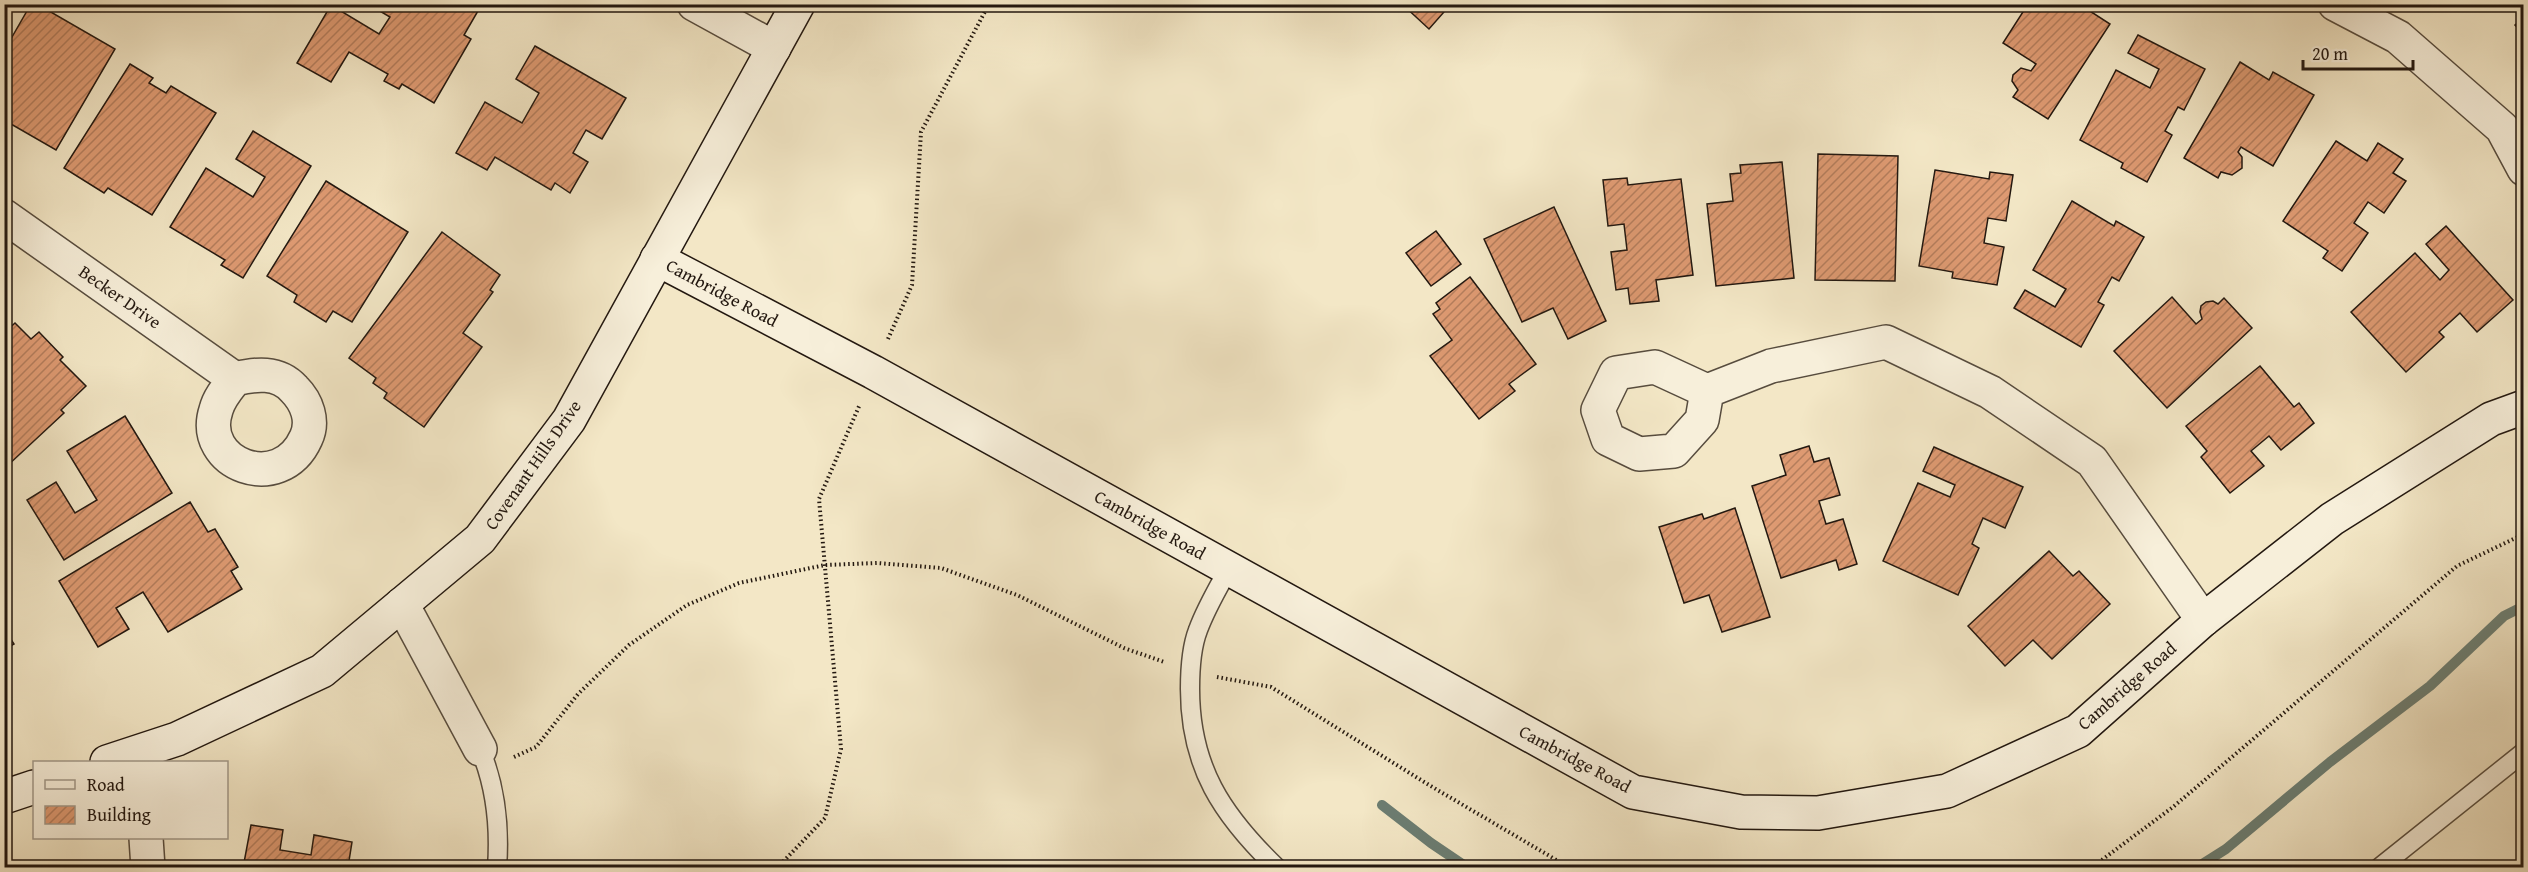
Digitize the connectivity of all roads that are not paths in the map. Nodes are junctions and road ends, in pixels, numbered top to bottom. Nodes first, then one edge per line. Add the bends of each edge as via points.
1 (694, 4) edge
2 (798, 4) edge
3 (2335, 4) edge
4 (774, 48) junction
5 (2523, 169) edge
6 (4, 216) edge
7 (657, 259) junction
8 (235, 379) dead end
9 (1707, 391) dead end
10 (2523, 407) edge
11 (1229, 568) junction
12 (402, 604) junction
13 (2202, 620) junction
14 (2523, 752) edge
15 (484, 758) joint
16 (119, 760) edge
17 (33, 787) edge
18 (4, 797) edge
19 (146, 839) edge
20 (148, 867) edge
21 (497, 867) edge
22 (1277, 867) edge
23 (2379, 867) edge

1 - 4 street
2 - 4 street, Covenant Hills Drive
3 - 5 street via 2398,37 2502,128
4 - 7 street, Covenant Hills Drive
6 - 8 street, Becker Drive
7 - 11 street, Cambridge Road via 873,372
7 - 12 street, Covenant Hills Drive via 562,429 480,539
9 - 13 street via 1771,366 1886,342 1990,392 2092,461
10 - 13 street, Cambridge Road via 2491,419 2332,519
11 - 13 street, Cambridge Road via 1633,792 1742,812 1818,813 1947,791 2078,731
11 - 22 lane via 1197,631 1190,672 1190,708 1198,752 1212,789 1229,817
12 - 15 street
12 - 16 street, Covenant Hills Drive via 322,671 177,739
14 - 23 lane
15 - 21 lane via 496,804
17 - 18 street
19 - 20 street

